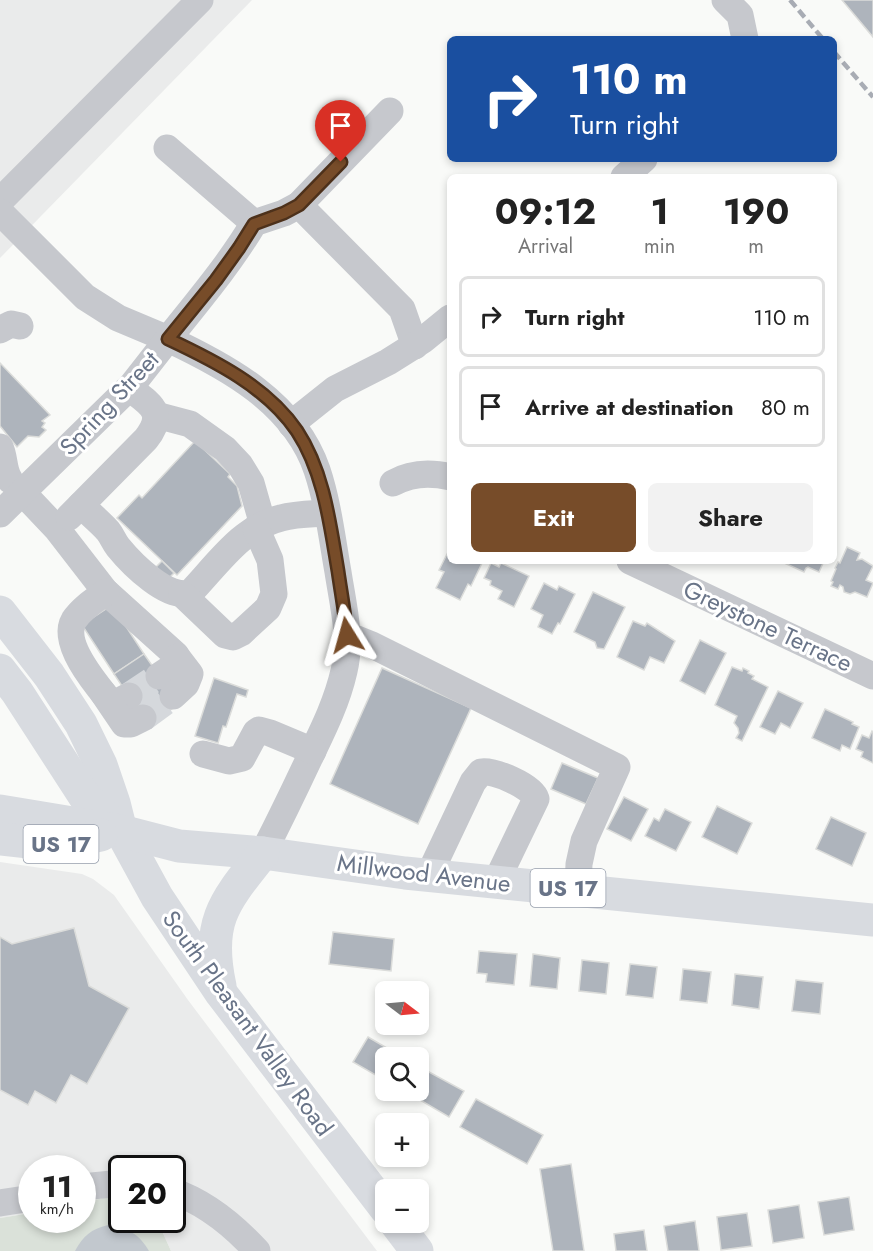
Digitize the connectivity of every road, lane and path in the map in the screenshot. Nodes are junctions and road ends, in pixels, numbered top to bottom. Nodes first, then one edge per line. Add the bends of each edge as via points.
1 (200, 0) edge
2 (725, 0) edge
3 (744, 36) edge
4 (390, 111) dead end
5 (167, 148) dead end
6 (641, 162) edge
7 (627, 174) edge
8 (0, 201) edge
9 (299, 205) junction
10 (0, 212) edge
11 (254, 224) junction
12 (447, 320) edge
13 (168, 339) junction
14 (415, 346) junction
15 (129, 388) junction
16 (156, 415) junction
17 (291, 424) junction
18 (0, 447) edge
19 (447, 477) edge
20 (393, 483) dead end
21 (16, 486) junction
22 (81, 505) junction
23 (327, 513) junction
24 (0, 514) edge
25 (260, 527) junction
26 (57, 529) junction
27 (636, 564) edge
28 (179, 593) junction
29 (109, 594) junction
30 (0, 612) edge
31 (347, 635) junction
32 (0, 670) edge
33 (172, 676) dead end
34 (873, 676) edge
35 (125, 705) dead end
36 (313, 751) junction
37 (202, 754) dead end
38 (0, 812) edge
39 (121, 831) junction
40 (0, 840) edge
41 (263, 853) junction
42 (429, 875) junction
43 (496, 882) junction
44 (578, 889) junction
45 (873, 920) edge
46 (221, 993) junction
47 (375, 1195) edge
48 (186, 1198) edge
49 (18, 1200) edge
50 (0, 1203) edge
51 (403, 1233) edge
52 (257, 1251) edge
53 (417, 1251) edge

1 - 8 street
2 - 3 street via 740,15
4 - 9 street
5 - 11 street
6 - 7 street
9 - 11 street
9 - 14 street via 402,309
10 - 13 street via 85,297 118,318
11 - 13 street via 216,280
12 - 14 street
13 - 15 street, Spring Street
13 - 17 street, Spring Street via 200,353 241,379
14 - 17 street via 335,389
15 - 16 street via 153,407
15 - 21 street, Spring Street
16 - 22 street via 146,439
16 - 25 street via 190,424 240,465 251,483
17 - 23 street, Spring Street via 314,464
18 - 21 street via 6,475
19 - 20 street via 422,474
21 - 24 street, Spring Street
21 - 26 street
22 - 26 street
22 - 28 street via 108,532 128,543
23 - 25 street via 280,518
23 - 31 street, Spring Street
25 - 28 street via 243,537 191,591
25 - 28 street via 270,560 274,594 268,608 241,633 225,635
26 - 29 street
27 - 34 street, Greystone Terrace
29 - 33 street
29 - 35 street via 73,621 73,646
30 - 39 main road, South Pleasant Valley Road via 81,724 101,765
31 - 36 street, Spring Street via 341,683
31 - 44 street via 617,767 584,841
32 - 39 main road, South Pleasant Valley Road via 85,797
36 - 37 street via 259,730 242,758 229,761
36 - 41 street, Spring Street
38 - 39 main road, Millwood Avenue / US 17
39 - 40 main road, Millwood Avenue / US 17 via 56,845
39 - 41 main road, Millwood Avenue / US 17 via 179,846
39 - 46 main road, South Pleasant Valley Road via 157,897
41 - 42 main road, Millwood Avenue / US 17
41 - 46 main road via 228,900 216,929 215,961
42 - 43 main road, Millwood Avenue / US 17
42 - 43 street via 472,782 481,772 490,771 532,791 536,799
43 - 44 main road, Millwood Avenue / US 17
44 - 45 main road, Millwood Avenue / US 17
46 - 47 main road, South Pleasant Valley Road
48 - 52 street via 224,1221
49 - 50 street
51 - 53 main road

